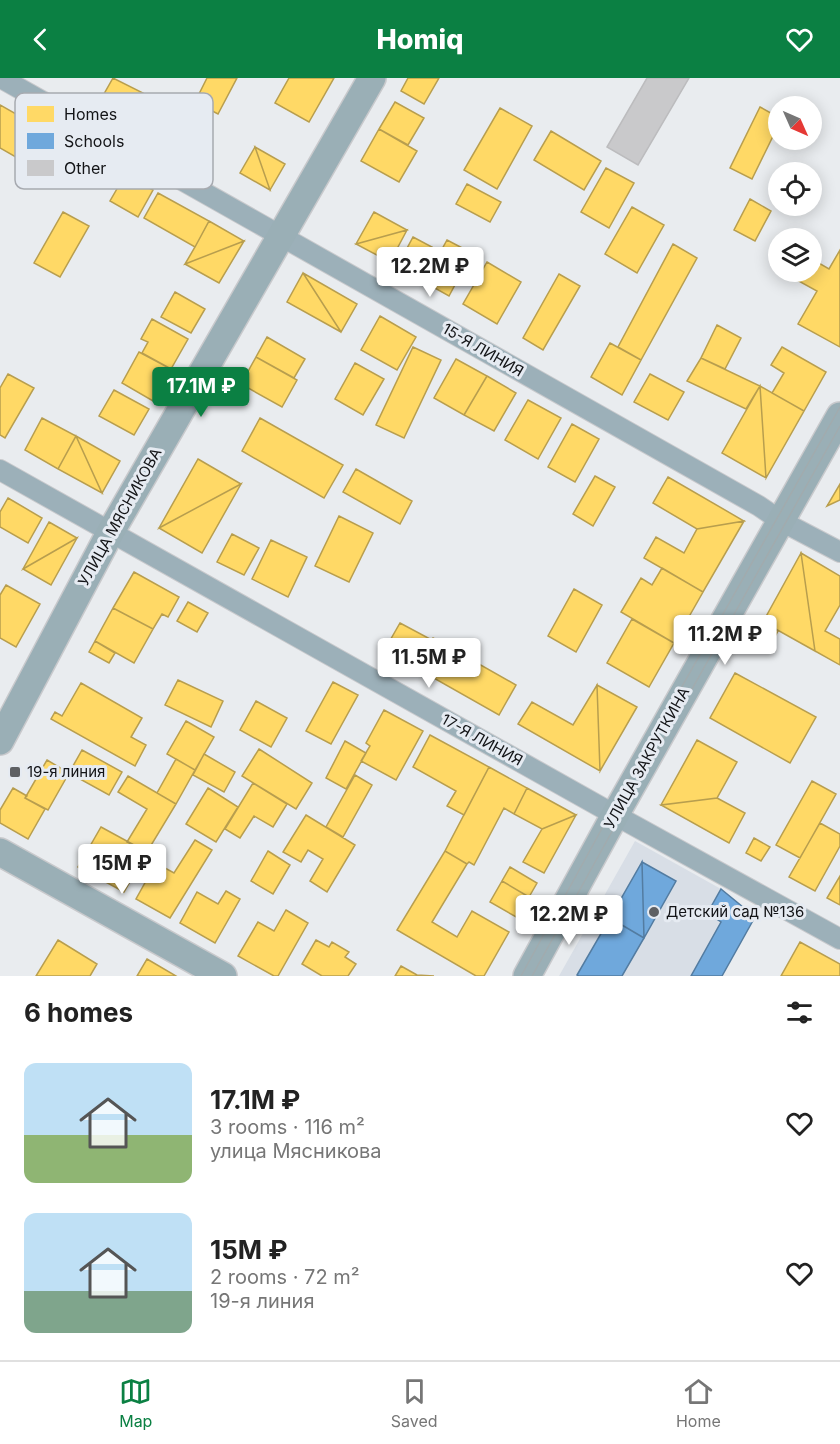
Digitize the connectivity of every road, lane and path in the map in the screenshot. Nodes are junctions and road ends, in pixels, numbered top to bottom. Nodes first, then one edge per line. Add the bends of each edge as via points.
1 (1, 78) edge
2 (372, 78) edge
3 (28, 93) edge
4 (198, 189) edge
5 (280, 235) junction
6 (840, 416) edge
7 (0, 470) edge
8 (781, 520) junction
9 (110, 532) junction
10 (840, 552) edge
11 (0, 741) edge
12 (615, 815) junction
13 (0, 852) edge
14 (840, 939) edge
15 (223, 976) edge
16 (527, 976) edge

1 - 3 street, 15-Я ЛИНИЯ
2 - 5 street, УЛИЦА МЯСНИКОВА
4 - 5 street, 15-Я ЛИНИЯ
5 - 8 street, 15-Я ЛИНИЯ
5 - 9 street, УЛИЦА МЯСНИКОВА
6 - 8 street, УЛИЦА ЗАКРУТКИНА
7 - 9 street, 17-Я ЛИНИЯ
8 - 10 street, 15-Я ЛИНИЯ
8 - 12 street, УЛИЦА ЗАКРУТКИНА
9 - 11 street, УЛИЦА МЯСНИКОВА
9 - 12 street, 17-Я ЛИНИЯ
12 - 14 street, 17-Я ЛИНИЯ
12 - 16 street, УЛИЦА ЗАКРУТКИНА
13 - 15 street

